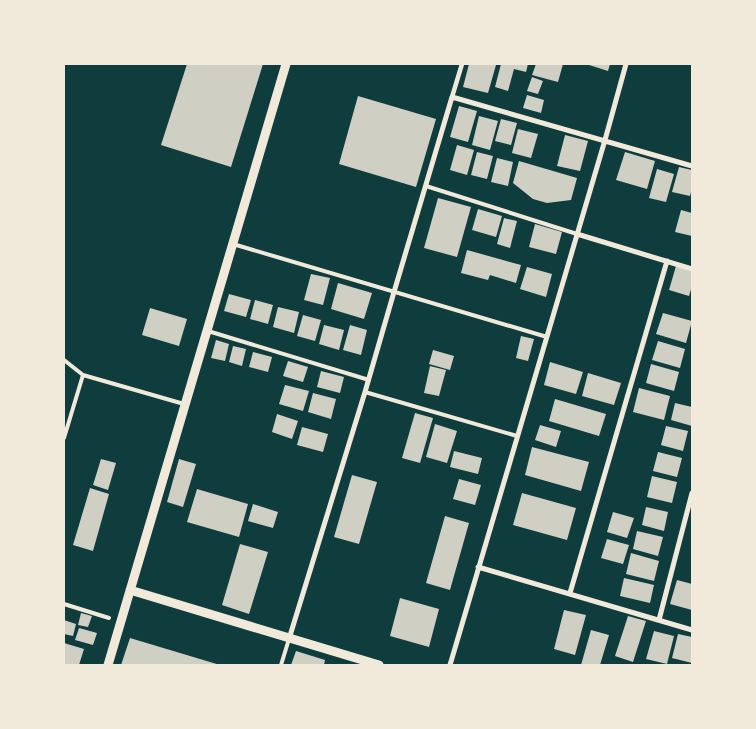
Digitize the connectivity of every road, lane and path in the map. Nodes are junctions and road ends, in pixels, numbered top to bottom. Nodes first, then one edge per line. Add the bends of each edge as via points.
1 (286, 64) edge
2 (462, 64) edge
3 (626, 64) edge
4 (452, 97) junction
5 (605, 140) junction
6 (692, 166) edge
7 (426, 186) junction
8 (578, 234) junction
9 (233, 244) junction
10 (667, 262) junction
11 (692, 269) edge
12 (394, 292) junction
13 (208, 331) junction
14 (547, 337) junction
15 (64, 360) edge
16 (83, 375) junction
17 (369, 380) junction
18 (365, 392) junction
19 (186, 405) junction
20 (518, 436) junction
21 (64, 438) edge
22 (692, 492) edge
23 (478, 567) junction
24 (130, 590) junction
25 (570, 593) junction
26 (64, 604) edge
27 (109, 618) dead end
28 (659, 620) junction
29 (692, 630) edge
30 (289, 639) junction
31 (108, 665) edge
32 (281, 665) edge
33 (379, 665) edge
34 (450, 665) edge

1 - 9 street
2 - 4 street
3 - 5 street
4 - 5 street
4 - 7 street
5 - 6 street
5 - 8 street
7 - 8 lane
7 - 12 street
8 - 10 street
8 - 14 street
9 - 12 lane
9 - 13 street
10 - 11 street
10 - 25 street
12 - 14 lane
12 - 17 street
13 - 17 lane
13 - 19 street
14 - 20 street
15 - 16 lane
16 - 19 lane
16 - 21 lane
17 - 18 street
18 - 20 lane
18 - 30 street
19 - 24 street
20 - 23 street
22 - 28 street
23 - 25 street
23 - 34 street
24 - 30 street
24 - 31 street
25 - 28 street
26 - 27 lane
28 - 29 street
30 - 32 lane
30 - 33 street

